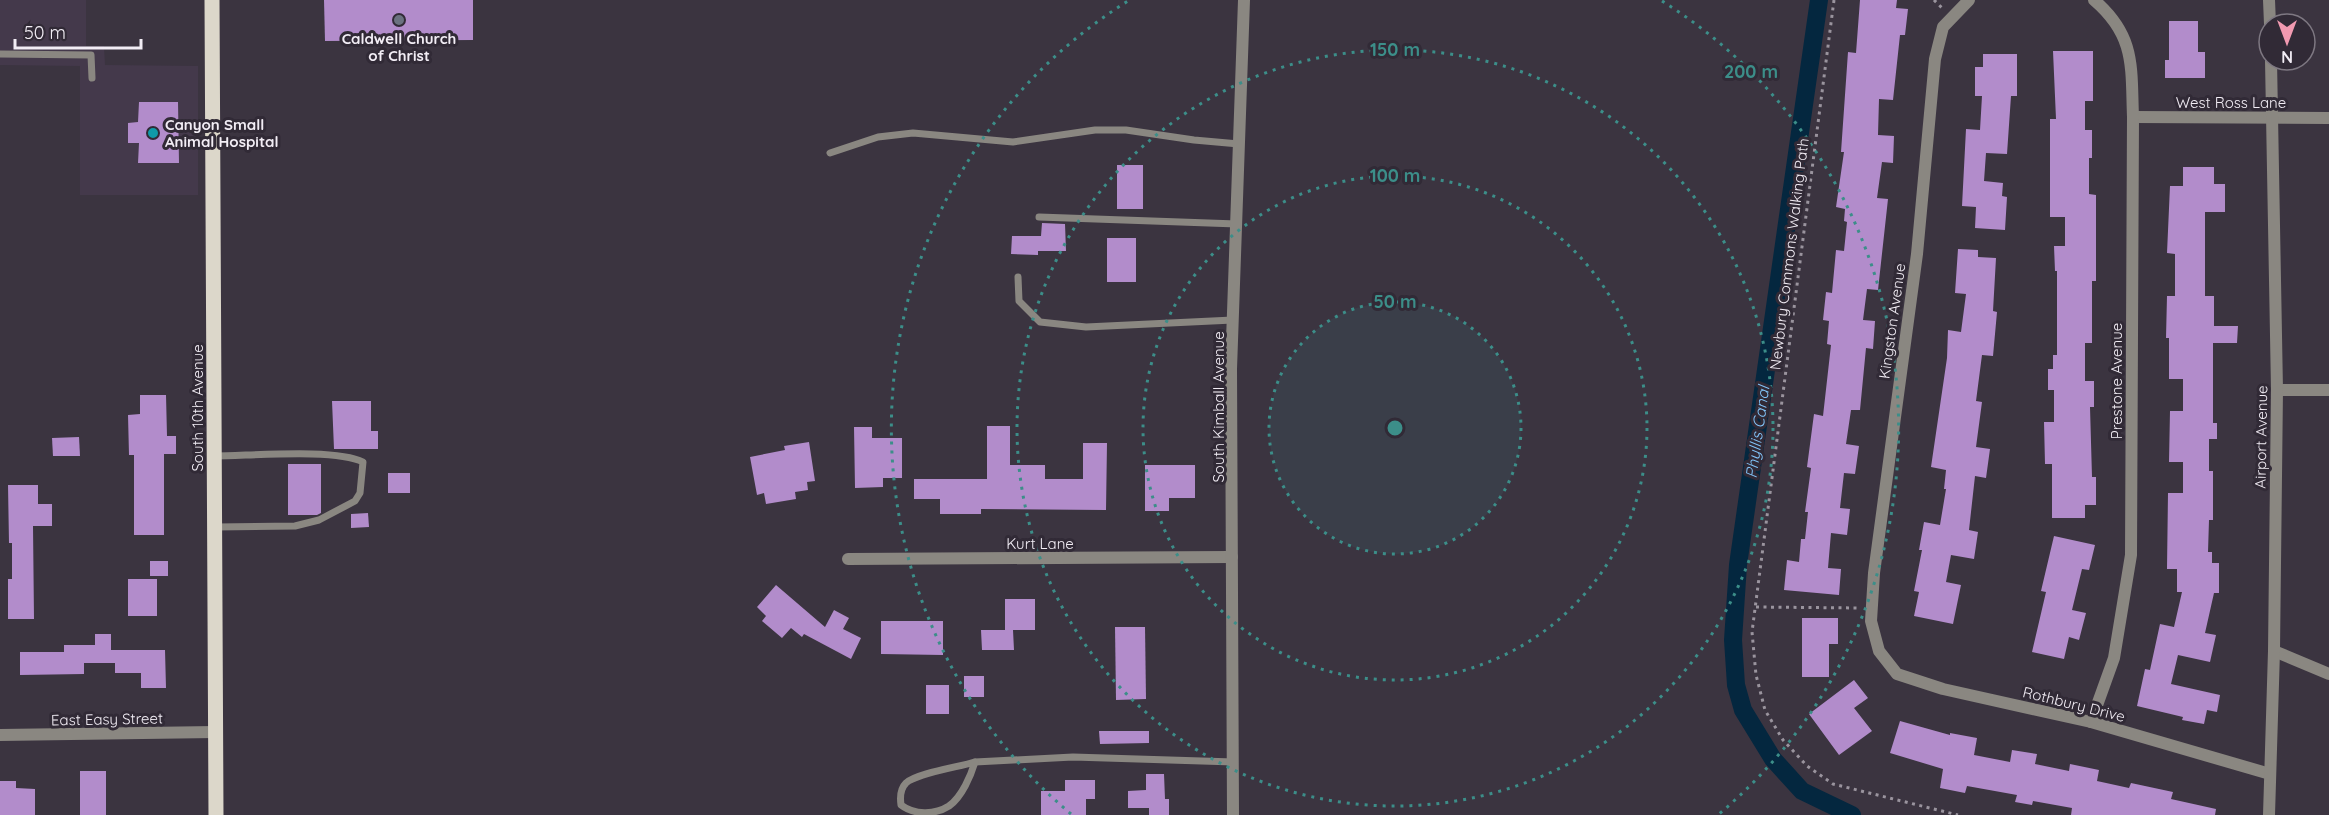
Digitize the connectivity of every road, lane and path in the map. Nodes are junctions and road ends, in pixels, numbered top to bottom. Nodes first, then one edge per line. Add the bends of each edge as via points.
1 (212, 0) edge
2 (1244, 0) edge
3 (1834, 0) edge
4 (2094, 0) edge
5 (1967, 1) edge
6 (0, 54) edge
7 (2271, 72) edge
8 (92, 78) dead end
9 (2133, 117) junction
10 (2272, 118) junction
11 (2329, 118) edge
12 (1239, 144) junction
13 (830, 153) dead end
14 (1039, 218) dead end
15 (1237, 224) junction
16 (1018, 277) dead end
17 (1233, 320) junction
18 (2277, 390) junction
19 (2329, 390) edge
20 (215, 456) junction
21 (216, 527) junction
22 (1232, 557) junction
23 (848, 559) dead end
24 (1756, 607) junction
25 (1872, 608) junction
26 (1879, 651) joint
27 (2274, 651) junction
28 (2329, 674) edge
29 (2091, 722) junction
30 (215, 732) junction
31 (0, 735) edge
32 (975, 762) junction
33 (1233, 762) junction
34 (2270, 774) junction
35 (216, 815) edge
36 (1233, 815) edge
37 (1958, 815) edge
38 (2269, 815) edge

1 - 20 main road, South 10th Avenue
2 - 12 street, South Kimball Avenue
3 - 24 path, Newbury Commons Walking Path
4 - 9 street, Prestone Avenue via 2108,12 2124,36 2131,64
5 - 25 street, Kingston Avenue via 1943,27 1935,59 1917,254
6 - 8 lane via 91,55
7 - 10 street, Airport Avenue
9 - 10 street, West Ross Lane
9 - 29 street, Prestone Avenue via 2131,555 2114,657
10 - 11 street, West Ross Lane
10 - 18 street, Airport Avenue
12 - 13 lane via 1126,130 1095,130 1013,142 913,133 878,137
12 - 15 street, South Kimball Avenue
14 - 15 lane
15 - 17 street, South Kimball Avenue
16 - 17 lane via 1019,301 1040,322 1086,327
17 - 22 street, South Kimball Avenue
18 - 19 street
18 - 27 street, Airport Avenue
20 - 21 main road, South 10th Avenue
20 - 21 lane via 310,455 363,462 360,493 355,501 319,520 295,526
21 - 30 main road, South 10th Avenue
22 - 23 street, Kurt Lane
22 - 33 street, South Kimball Avenue
24 - 25 path
24 - 37 path, Newbury Commons Walking Path via 1752,632 1756,675 1765,710 1783,740 1807,766 1833,784
25 - 26 street, Kingston Avenue via 1871,621
26 - 29 street, Rothbury Drive via 1897,674
27 - 28 street
27 - 34 street, Airport Avenue
29 - 34 street, Rothbury Drive
30 - 31 street, East Easy Street
30 - 35 main road, South 10th Avenue
32 - 32 lane via 969,781 950,806 930,813 910,813 901,806 905,783
32 - 33 lane via 1073,757
33 - 36 street, South Kimball Avenue
34 - 38 street, Airport Avenue

